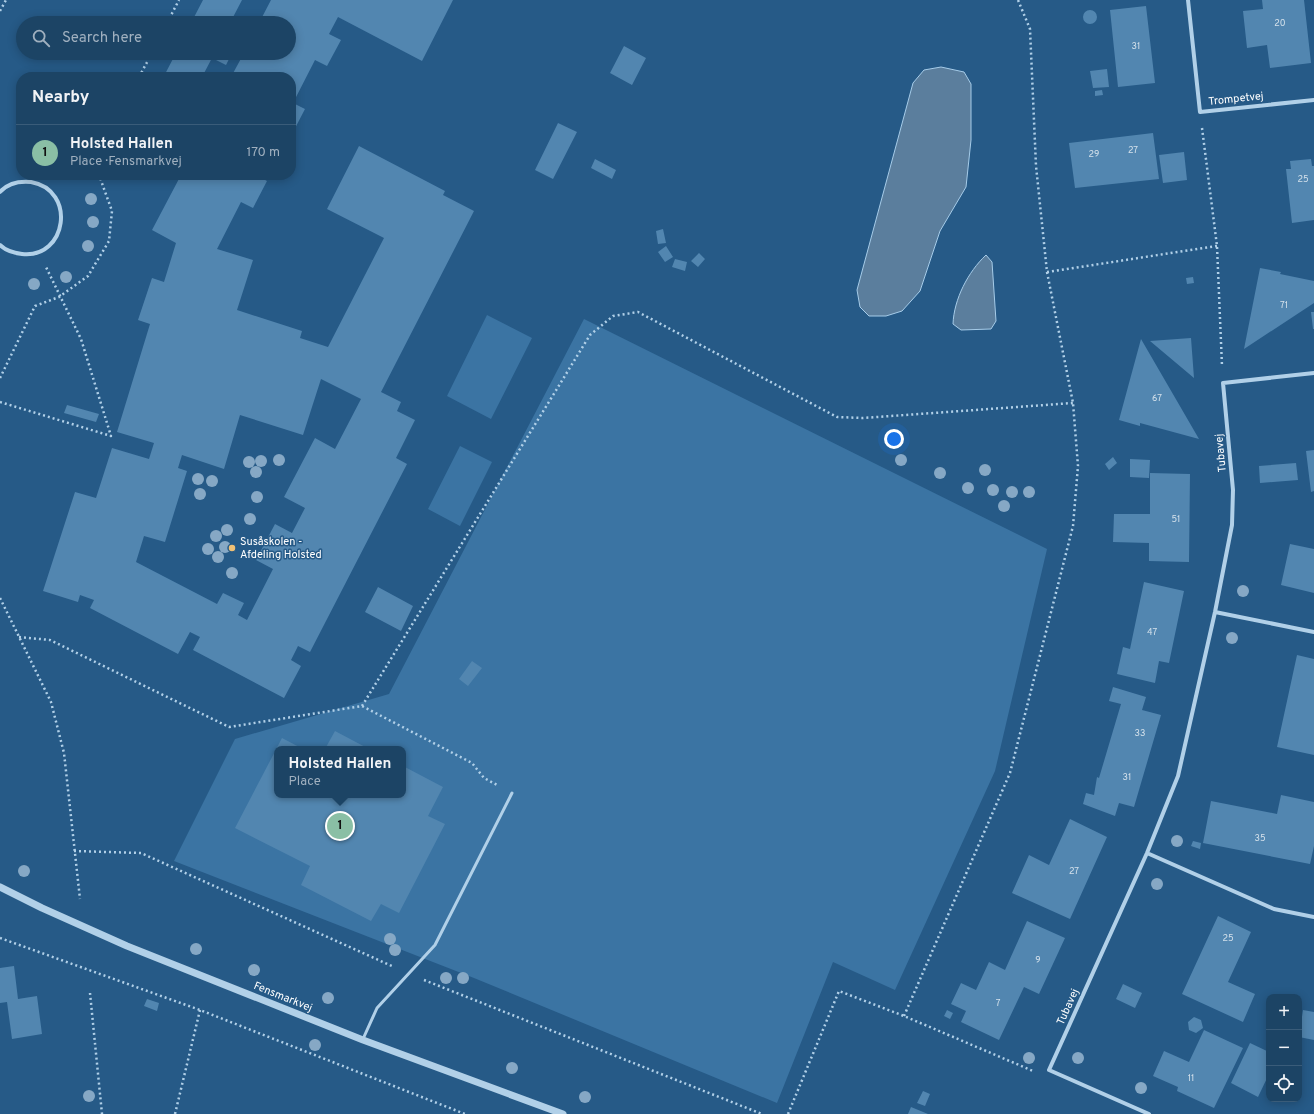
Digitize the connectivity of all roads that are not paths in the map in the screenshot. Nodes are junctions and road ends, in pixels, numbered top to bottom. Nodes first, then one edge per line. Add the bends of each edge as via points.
1 (1188, 0) edge
2 (1314, 100) edge
3 (0, 192) edge
4 (0, 245) edge
5 (1314, 373) edge
6 (1215, 612) junction
7 (1314, 632) edge
8 (512, 793) road end
9 (1146, 853) junction
10 (0, 887) edge
11 (1314, 917) edge
12 (363, 1040) junction
13 (563, 1114) edge
14 (1149, 1114) edge

1 - 2 street, Trompetvej via 1200,112
3 - 4 street via 14,183 26,181 38,184 57,200 61,211 58,236 50,246 27,255 14,253
5 - 6 street, Tubavej via 1223,383 1233,490 1232,525
6 - 7 street
6 - 9 street, Tubavej via 1178,776
8 - 12 lane via 435,945 378,1008
9 - 11 street via 1274,909
9 - 14 street, Tubavej via 1049,1070
10 - 12 street, Fensmarkvej via 127,946
12 - 13 street, Fensmarkvej

